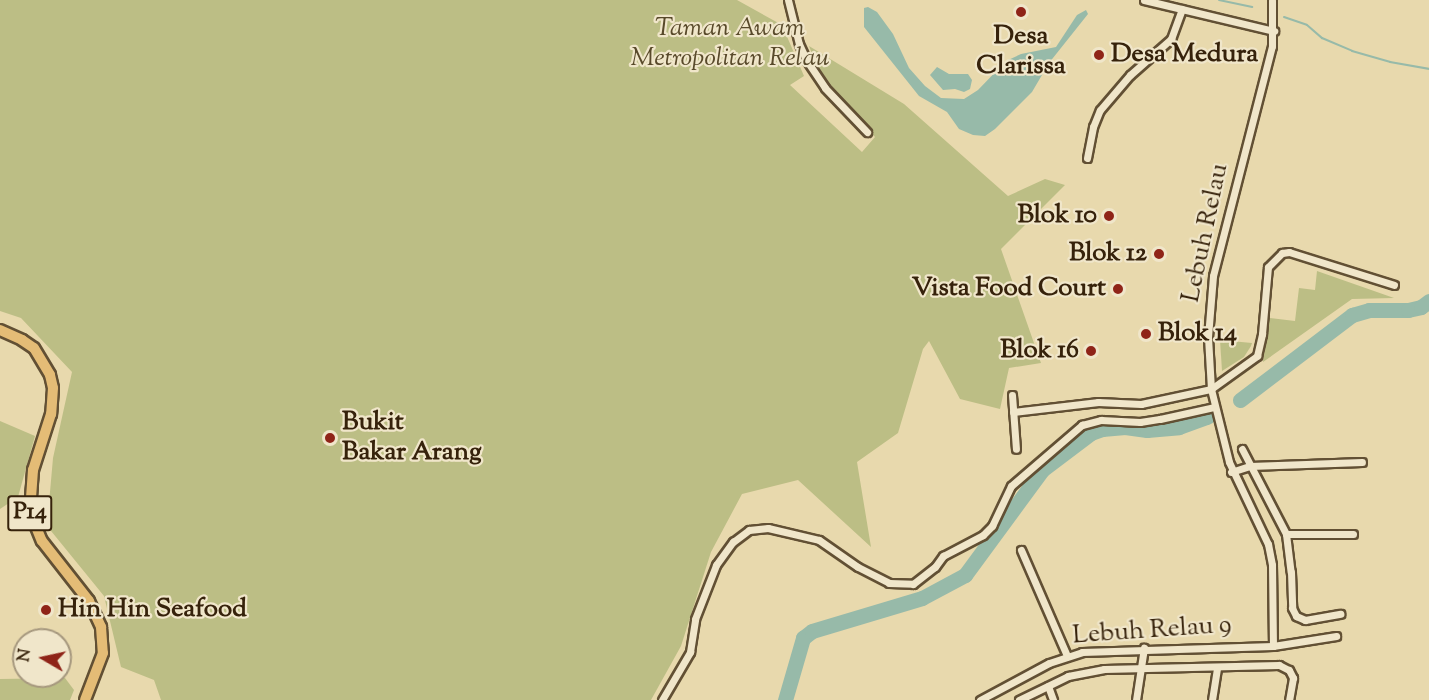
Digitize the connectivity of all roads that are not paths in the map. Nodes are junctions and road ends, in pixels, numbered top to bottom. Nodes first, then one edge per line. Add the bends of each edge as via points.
1 (788, 0) edge
2 (1144, 0) edge
3 (1272, 0) edge
4 (1182, 9) junction
5 (1274, 31) junction
6 (867, 132) dead end
7 (1087, 158) dead end
8 (1394, 285) dead end
9 (0, 330) edge
10 (1211, 389) junction
11 (1012, 395) dead end
12 (1215, 407) junction
13 (1013, 412) junction
14 (1016, 449) dead end
15 (1242, 449) dead end
16 (1362, 462) dead end
17 (1250, 466) junction
18 (1232, 472) junction
19 (1286, 534) junction
20 (1353, 534) dead end
21 (1021, 550) dead end
22 (1340, 614) dead end
23 (1336, 636) dead end
24 (1273, 646) junction
25 (1144, 648) junction
26 (1067, 656) junction
27 (1217, 667) junction
28 (1141, 669) junction
29 (1048, 686) junction
30 (85, 700) edge
31 (662, 700) edge
32 (980, 700) edge
33 (1019, 700) edge
34 (1053, 700) edge
35 (1136, 700) edge
36 (1212, 700) edge
37 (1289, 700) edge

1 - 6 street via 807,62 825,88
2 - 4 street
3 - 5 street, Lebuh Relau
4 - 5 street
4 - 7 street via 1171,39 1130,75 1100,110
5 - 10 street, Lebuh Relau via 1213,276 1208,337
8 - 10 street via 1282,253 1268,267 1257,356
9 - 30 main road, P14 via 34,348 51,375 51,414 33,470 30,512 42,541 89,601 101,627 103,653
10 - 12 street, Lebuh Relau
10 - 13 street via 1141,404 1098,402
11 - 13 street
12 - 18 street, Lebuh Relau
12 - 31 street via 1140,422 1101,420 1082,425 1011,486 992,526 983,535 943,556 913,584 889,583 819,540 768,528 749,530 733,542 716,565 695,619 690,652
13 - 14 street
15 - 17 street
16 - 17 street
17 - 18 street
17 - 19 street
18 - 24 street, Lebuh Relau via 1268,544
19 - 20 street
19 - 22 street via 1292,608 1296,616 1305,620
21 - 26 street
23 - 24 street, Lebuh Relau 9
24 - 25 street, Lebuh Relau 9
25 - 26 street, Lebuh Relau 9
25 - 28 street
26 - 32 street, Lebuh Relau 9
27 - 28 street
27 - 36 street
27 - 37 street via 1279,665 1289,670 1293,678
28 - 29 street via 1104,669 1068,676
28 - 35 street
29 - 33 street
29 - 34 street

